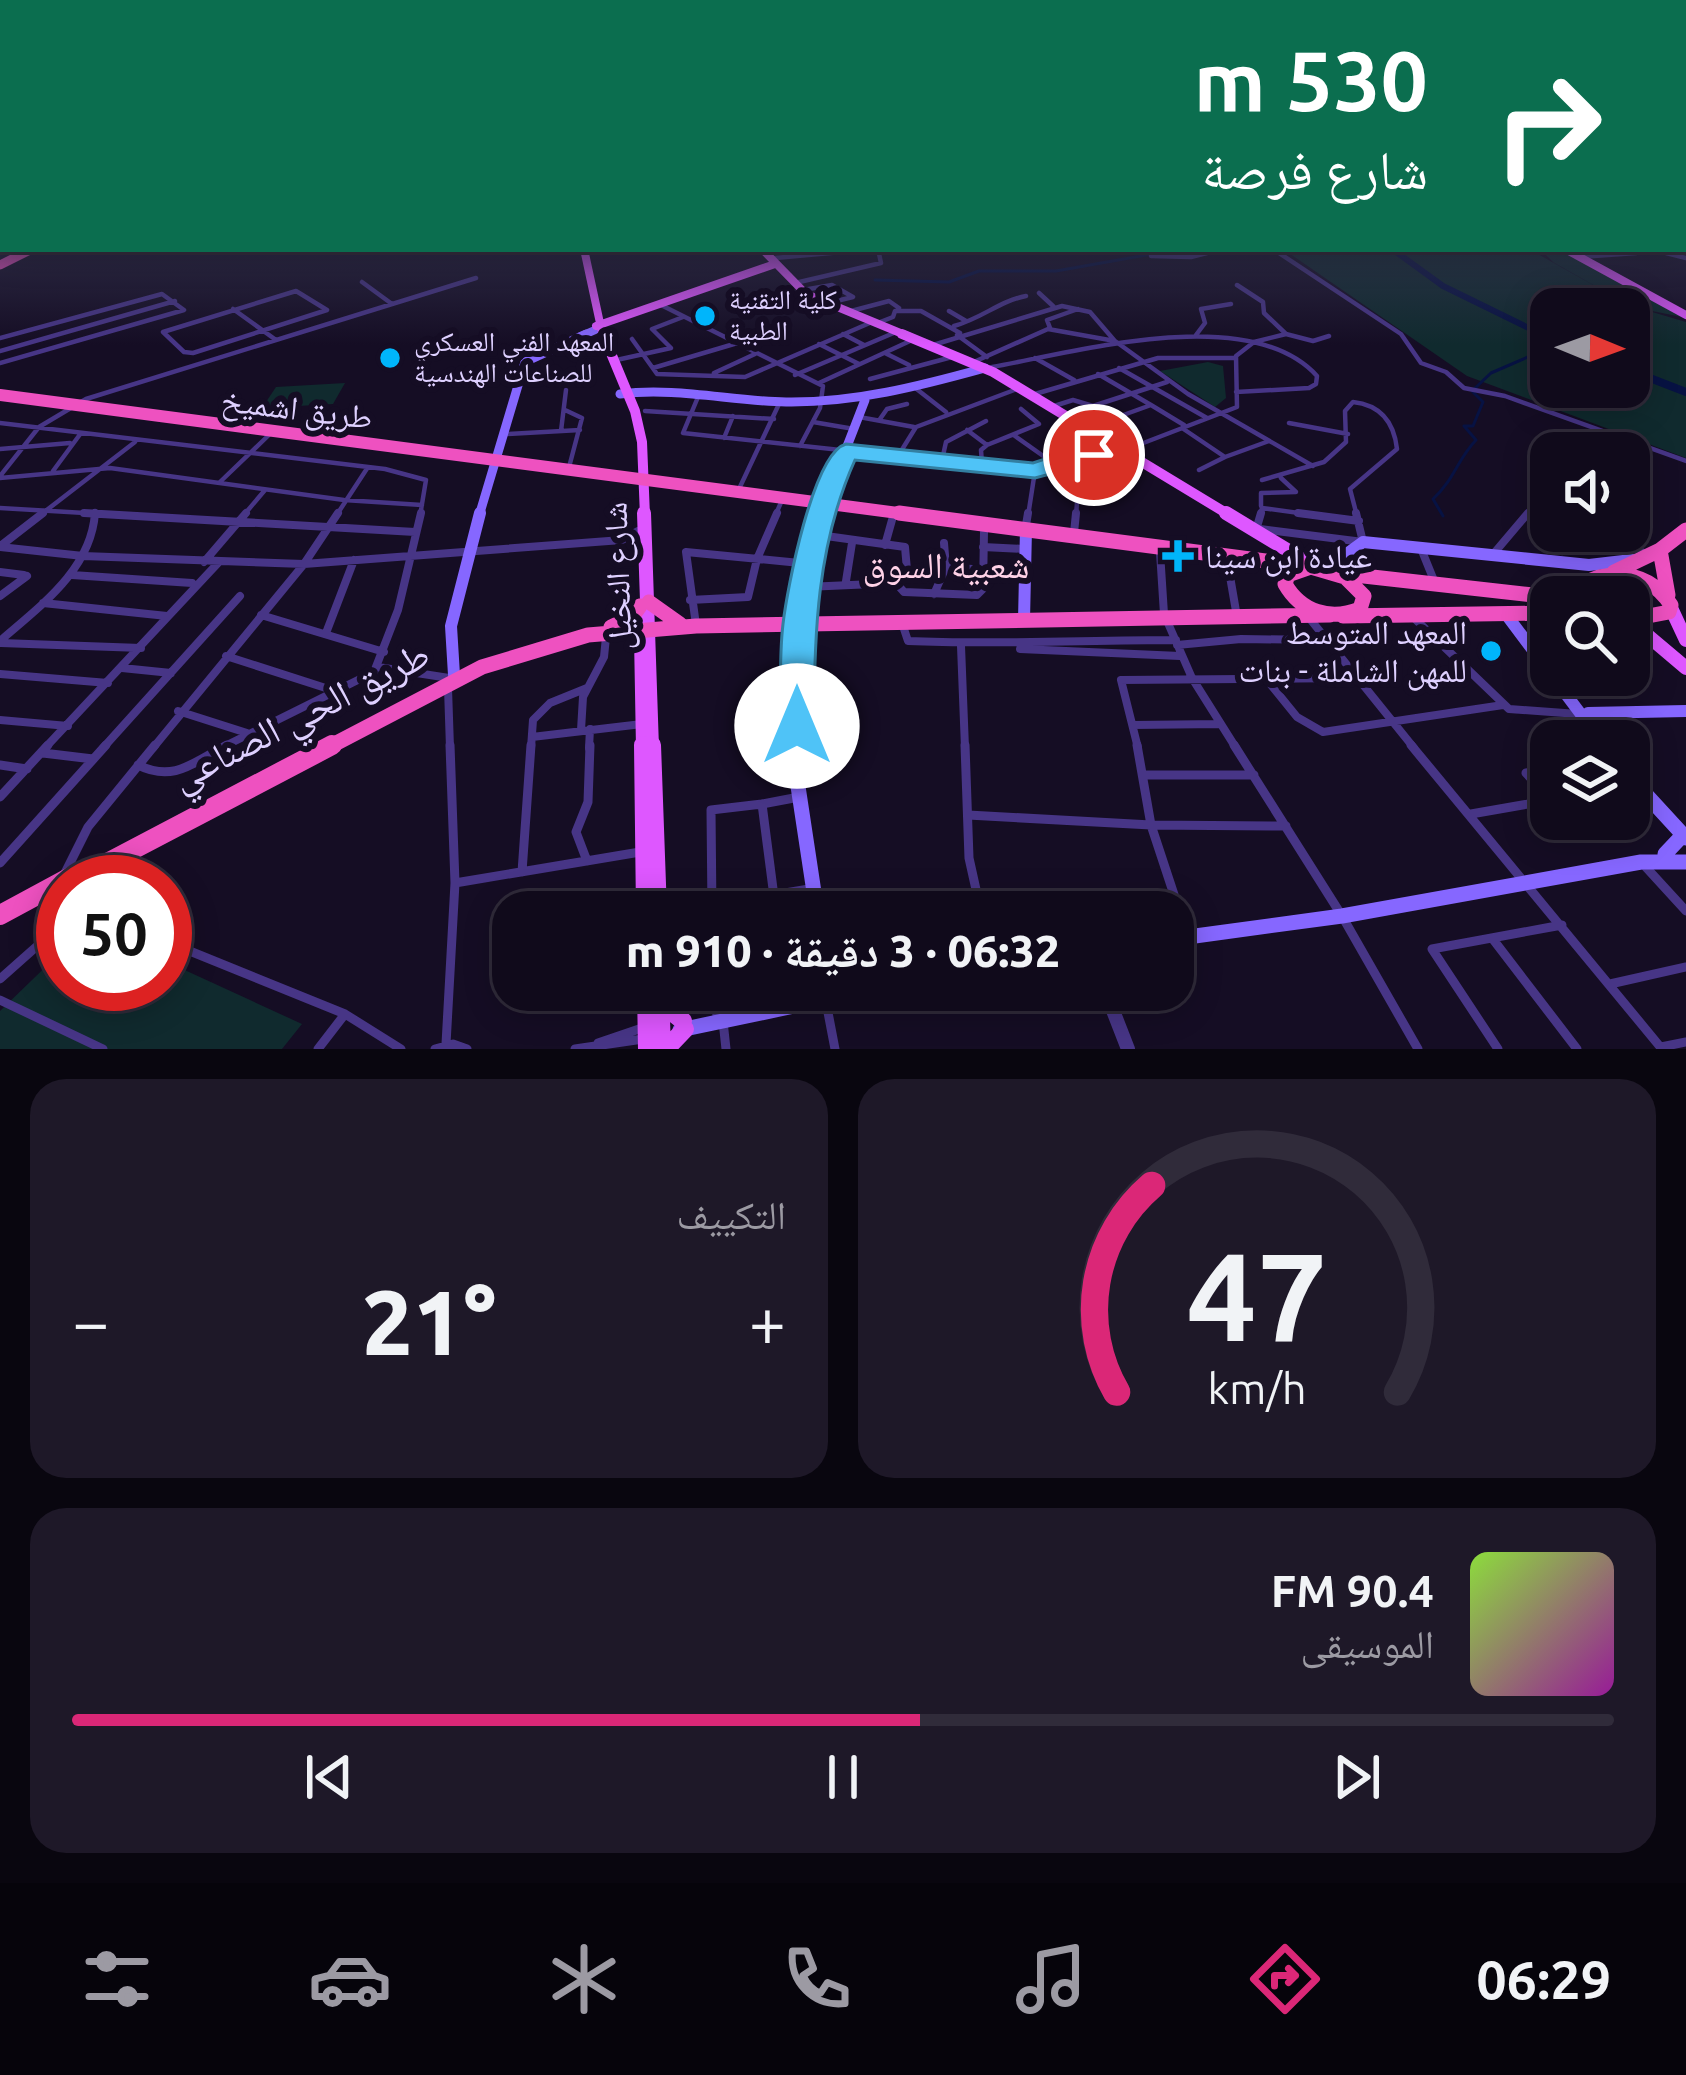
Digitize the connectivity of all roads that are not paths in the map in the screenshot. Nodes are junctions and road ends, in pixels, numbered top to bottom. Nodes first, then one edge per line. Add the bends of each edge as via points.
1 (582, 252) edge
2 (828, 252) edge
3 (878, 252) edge
4 (1210, 252) edge
5 (1278, 252) edge
6 (1570, 252) edge
7 (1636, 253) dead end
8 (1151, 256) dead end
9 (1577, 257) junction
10 (768, 262) edge
11 (475, 277) dead end
12 (362, 282) dead end
13 (1237, 285) dead end
14 (796, 286) junction
15 (1039, 292) dead end
16 (1026, 296) dead end
17 (175, 301) junction
18 (391, 303) junction
19 (827, 304) junction
20 (1232, 304) dead end
21 (661, 305) junction
22 (1053, 306) junction
23 (1081, 308) junction
24 (233, 309) junction
25 (901, 309) junction
26 (1039, 310) junction
27 (949, 311) dead end
28 (848, 312) junction
29 (1686, 315) edge
30 (683, 317) junction
31 (1053, 318) junction
32 (873, 323) junction
33 (969, 323) junction
34 (606, 324) junction
35 (950, 327) junction
36 (978, 329) junction
37 (1051, 329) junction
38 (260, 332) junction
39 (896, 332) junction
40 (843, 334) junction
41 (959, 334) junction
42 (1286, 334) junction
43 (1196, 335) junction
44 (1329, 336) dead end
45 (0, 338) edge
46 (275, 339) junction
47 (632, 339) dead end
48 (913, 339) junction
49 (265, 342) junction
50 (1116, 342) junction
51 (1254, 342) junction
52 (734, 344) junction
53 (819, 344) junction
54 (864, 345) junction
55 (930, 346) junction
56 (0, 351) edge
57 (645, 353) junction
58 (885, 353) junction
59 (755, 355) junction
60 (840, 355) junction
61 (956, 357) junction
62 (1035, 358) junction
63 (1235, 358) junction
64 (611, 361) junction
65 (1141, 362) junction
66 (0, 363) edge
67 (992, 363) junction
68 (861, 364) junction
69 (775, 366) junction
70 (815, 367) junction
71 (911, 367) junction
72 (1116, 367) junction
73 (653, 368) junction
74 (706, 374) junction
75 (836, 374) junction
76 (1098, 374) junction
77 (795, 375) junction
78 (870, 379) dead end
79 (1074, 380) junction
80 (1167, 382) junction
81 (817, 384) junction
82 (914, 387) junction
83 (1151, 387) junction
84 (1021, 388) junction
85 (566, 390) dead end
86 (646, 392) junction
87 (1236, 392) junction
88 (1132, 393) junction
89 (625, 394) junction
90 (0, 395) edge
91 (1034, 395) junction
92 (698, 397) junction
93 (865, 400) junction
94 (780, 402) junction
95 (821, 402) junction
96 (907, 404) dead end
97 (68, 405) junction
98 (1151, 405) junction
99 (1052, 406) junction
100 (1093, 406) junction
101 (1021, 409) dead end
102 (565, 410) junction
103 (645, 411) dead end
104 (946, 412) junction
105 (692, 413) junction
106 (1220, 413) junction
107 (733, 416) junction
108 (1207, 418) junction
109 (774, 419) junction
110 (880, 419) junction
111 (986, 421) dead end
112 (813, 422) junction
113 (1289, 422) dead end
114 (0, 423) edge
115 (857, 423) junction
116 (39, 427) junction
117 (1184, 427) junction
118 (916, 428) junction
119 (580, 430) junction
120 (967, 430) junction
121 (561, 431) junction
122 (272, 432) junction
123 (82, 433) junction
124 (507, 434) junction
125 (1348, 434) junction
126 (1014, 435) junction
127 (724, 438) junction
128 (137, 441) junction
129 (1269, 441) junction
130 (764, 442) junction
131 (70, 443) junction
132 (987, 445) junction
133 (800, 446) junction
134 (23, 447) junction
135 (0, 449) edge
136 (846, 452) junction
137 (1135, 453) junction
138 (247, 455) junction
139 (897, 456) junction
140 (1225, 457) junction
141 (942, 460) junction
142 (497, 461) junction
143 (1686, 461) edge
144 (982, 464) junction
145 (1056, 465) junction
146 (368, 467) junction
147 (1316, 467) junction
148 (101, 468) junction
149 (1116, 469) junction
150 (1199, 470) dead end
151 (52, 471) junction
152 (568, 471) junction
153 (1035, 471) junction
154 (611, 476) junction
155 (0, 477) edge
156 (1278, 477) junction
157 (1262, 479) dead end
158 (641, 480) junction
159 (220, 482) junction
160 (668, 484) junction
161 (266, 490) junction
162 (738, 493) junction
163 (783, 498) junction
164 (344, 500) junction
165 (822, 503) junction
166 (422, 505) junction
167 (0, 508) edge
168 (51, 508) junction
169 (1262, 508) junction
170 (1530, 511) edge
171 (95, 512) junction
172 (892, 520) dead end
173 (241, 521) junction
174 (1359, 521) junction
175 (1026, 529) junction
176 (324, 530) junction
177 (638, 531) junction
178 (416, 532) junction
179 (984, 532) dead end
180 (815, 534) junction
181 (1259, 535) junction
182 (1073, 536) junction
183 (622, 540) junction
184 (1363, 542) junction
185 (852, 543) junction
186 (944, 543) dead end
187 (885, 545) junction
188 (1664, 545) edge
189 (0, 547) edge
190 (638, 547) junction
191 (983, 547) junction
192 (1160, 548) junction
193 (1421, 548) junction
194 (1025, 549) junction
195 (466, 554) junction
196 (410, 555) junction
197 (1495, 555) junction
198 (83, 556) junction
199 (1226, 556) junction
200 (757, 559) junction
201 (1248, 559) junction
202 (354, 560) junction
203 (204, 562) junction
204 (218, 562) junction
205 (304, 563) junction
206 (1279, 563) junction
207 (810, 564) junction
208 (946, 566) junction
209 (1324, 569) junction
210 (907, 570) dead end
211 (983, 570) junction
212 (0, 572) edge
213 (1025, 574) junction
214 (72, 575) junction
215 (1603, 576) edge
216 (846, 582) junction
217 (192, 583) dead end
218 (1435, 583) junction
219 (1285, 584) junction
220 (1650, 584) edge
221 (806, 586) junction
222 (934, 594) junction
223 (1530, 594) edge
224 (0, 596) edge
225 (240, 596) dead end
226 (690, 600) junction
227 (42, 603) junction
228 (1675, 606) edge
229 (1508, 613) junction
230 (1530, 613) edge
231 (262, 615) junction
232 (1337, 615) junction
233 (170, 616) junction
234 (1308, 616) junction
235 (1413, 616) junction
236 (1237, 617) junction
237 (1166, 618) junction
238 (1019, 620) junction
239 (799, 622) junction
240 (902, 622) junction
241 (636, 626) junction
242 (683, 626) junction
243 (326, 633) junction
244 (1650, 635) edge
245 (1322, 640) junction
246 (1530, 640) edge
247 (1686, 640) edge
248 (0, 642) edge
249 (1176, 642) junction
250 (961, 646) junction
251 (1018, 646) junction
252 (141, 647) junction
253 (384, 652) junction
254 (226, 656) junction
255 (1181, 656) junction
256 (378, 667) junction
257 (122, 668) junction
258 (1686, 668) edge
259 (171, 673) junction
260 (0, 674) edge
261 (1192, 678) junction
262 (1353, 678) junction
263 (450, 679) junction
264 (1267, 680) junction
265 (108, 683) junction
266 (586, 688) junction
267 (335, 691) junction
268 (1572, 696) edge
269 (1503, 705) junction
270 (1686, 710) edge
271 (178, 711) junction
272 (1584, 714) junction
273 (0, 720) edge
274 (1589, 720) edge
275 (1390, 722) junction
276 (642, 724) junction
277 (1220, 724) junction
278 (1132, 725) junction
279 (68, 726) junction
280 (585, 730) junction
281 (247, 733) junction
282 (532, 736) junction
283 (42, 753) junction
284 (93, 759) junction
285 (138, 765) junction
286 (0, 766) edge
287 (27, 769) junction
288 (1145, 775) junction
289 (1254, 775) junction
290 (1650, 791) edge
291 (0, 797) edge
292 (800, 797) junction
293 (1650, 797) edge
294 (762, 804) junction
295 (1530, 804) edge
296 (968, 814) junction
297 (1471, 814) junction
298 (1151, 825) junction
299 (1286, 826) junction
300 (1685, 833) edge
301 (644, 852) junction
302 (1665, 854) junction
303 (76, 855) edge
304 (118, 855) edge
305 (1686, 859) edge
306 (1639, 860) junction
307 (587, 861) junction
308 (0, 862) edge
309 (523, 872) junction
310 (1527, 882) junction
311 (455, 883) junction
312 (814, 888) junction
313 (645, 891) edge
314 (656, 891) edge
315 (712, 891) edge
316 (773, 891) edge
317 (797, 891) edge
318 (814, 891) edge
319 (976, 891) edge
320 (1168, 891) edge
321 (36, 899) edge
322 (1686, 911) edge
323 (1342, 916) junction
324 (0, 918) edge
325 (1562, 925) junction
326 (1194, 936) edge
327 (1492, 938) junction
328 (36, 947) edge
329 (192, 952) edge
330 (1686, 967) edge
331 (0, 979) edge
332 (1610, 984) junction
333 (0, 1000) edge
334 (719, 1011) edge
335 (743, 1011) edge
336 (828, 1011) edge
337 (1114, 1011) edge
338 (345, 1014) junction
339 (720, 1018) junction
340 (661, 1025) edge
341 (1686, 1042) edge
342 (441, 1047) edge
343 (1661, 1048) edge
344 (103, 1049) edge
345 (318, 1049) edge
346 (401, 1049) edge
347 (467, 1049) edge
348 (575, 1049) edge
349 (725, 1049) edge
350 (835, 1049) edge
351 (1128, 1049) edge
352 (1418, 1049) edge
353 (1498, 1049) edge
354 (1577, 1049) edge

1 - 34 main road, شارع النخيل
2 - 10 street
3 - 14 street via 881,263
4 - 8 street
5 - 143 street via 1401,334 1418,360 1464,388
6 - 9 main road
7 - 9 street
9 - 29 main road
10 - 14 main road
10 - 21 main road
11 - 18 street
12 - 18 street
13 - 42 street via 1260,299
14 - 19 main road
14 - 19 street via 833,285 853,297
15 - 22 street
16 - 33 street via 1003,299
17 - 45 street via 162,294
17 - 56 street
17 - 66 street via 184,311
18 - 46 street
19 - 28 main road
20 - 43 street via 1201,309
21 - 30 street
21 - 34 main road
22 - 23 street
22 - 26 street
23 - 31 street
23 - 50 street
24 - 38 street
24 - 38 street via 300,291 326,309
24 - 38 street via 164,333 190,353
25 - 28 street via 889,301
25 - 32 street
25 - 35 street
26 - 31 street
26 - 36 street
27 - 33 street
28 - 32 main road
30 - 52 street
30 - 57 street via 652,329 671,348
31 - 37 street
32 - 39 main road
32 - 40 street
33 - 35 street
33 - 36 street
34 - 64 main road, شارع النخيل
34 - 89 main road, شارع النخيل
34 - 124 main road via 526,360
35 - 41 street
36 - 41 street
37 - 50 street
37 - 67 street
38 - 46 street
38 - 49 street
39 - 48 main road
39 - 54 street
40 - 53 street
40 - 54 street
41 - 55 street
41 - 67 street
42 - 44 street
42 - 51 street
43 - 50 street
43 - 51 street
46 - 49 street
47 - 57 street
48 - 55 main road
48 - 58 street
49 - 97 street
50 - 62 street
50 - 65 street
51 - 63 street
51 - 87 street via 1311,368 1316,384
52 - 59 street
52 - 73 street
53 - 60 street
53 - 69 street
54 - 60 street
55 - 61 main road
57 - 64 street
57 - 73 street
58 - 68 street
58 - 71 street
59 - 69 street
59 - 74 street
60 - 68 street
60 - 70 street
61 - 67 main road
61 - 71 street
62 - 67 street
62 - 79 street
63 - 65 street via 1202,353
63 - 87 street
64 - 89 main road, شارع النخيل
65 - 72 street
65 - 80 street
67 - 82 main road
67 - 84 main road
68 - 75 street
69 - 74 street via 744,377
69 - 77 street
70 - 75 street
70 - 77 street
71 - 78 street
72 - 76 street
72 - 83 street
73 - 74 street
75 - 81 street
76 - 79 street
76 - 88 street
77 - 81 street
79 - 91 street
80 - 83 street
80 - 106 street
81 - 95 street
82 - 93 main road
82 - 104 street
83 - 88 street
83 - 108 street
84 - 91 main road
84 - 104 street
85 - 102 street
86 - 89 main road
86 - 89 main road
86 - 92 main road
87 - 106 street via 1239,405
88 - 98 street
88 - 100 street
89 - 158 main road, شارع النخيل via 639,424
90 - 97 highway, طريق اشميخ
91 - 99 main road
92 - 94 main road
92 - 105 street
93 - 95 main road
93 - 115 main road
94 - 95 main road
94 - 109 street
95 - 112 street
96 - 110 street
97 - 116 street
97 - 122 highway, طريق اشميخ
98 - 100 street via 1115,418
98 - 117 street
99 - 100 street
99 - 137 main road
101 - 126 street via 1039,424
102 - 119 street via 582,417
102 - 121 street
103 - 105 street
104 - 118 street
105 - 107 street
105 - 127 street via 683,433
106 - 108 street
106 - 129 street
107 - 109 street
107 - 127 street
108 - 117 street
109 - 130 street
110 - 115 street
110 - 118 street
111 - 120 street
112 - 115 street
112 - 133 street
113 - 125 street
114 - 116 street
115 - 136 main road
116 - 123 street
116 - 134 street
117 - 137 street
117 - 140 street
118 - 139 street
119 - 121 street
119 - 152 street
120 - 132 street
120 - 141 street via 944,445
121 - 124 street
122 - 138 street
122 - 142 highway, طريق اشميخ
123 - 128 street
123 - 131 street
124 - 142 main road
125 - 147 street
125 - 174 street via 1346,406 1365,402 1387,417 1398,443 1352,486
126 - 132 street
126 - 145 street
127 - 130 street
128 - 138 street
128 - 148 street
129 - 140 street
129 - 147 street
130 - 133 street
130 - 162 street
131 - 134 street
131 - 151 street
132 - 144 street
133 - 136 street
134 - 135 street
134 - 155 street
136 - 139 street
136 - 165 main road
137 - 149 street
137 - 181 main road
138 - 146 street
138 - 159 street
139 - 141 street
140 - 150 street
141 - 144 street
142 - 152 highway, طريق اشميخ
142 - 195 main road
144 - 153 street
145 - 149 street via 1087,453
145 - 153 street
146 - 164 street
146 - 166 street via 423,478
147 - 156 street
148 - 151 street
148 - 159 street
148 - 168 street
149 - 182 street via 1078,489
151 - 155 street
152 - 154 highway, طريق اشميخ
153 - 175 street
154 - 158 highway
154 - 158 highway via 627,472
156 - 157 street
156 - 169 street via 1296,492 1261,493
158 - 160 highway
158 - 160 highway
158 - 177 main road, شارع النخيل
158 - 241 main road, شارع النخيل
159 - 161 street
160 - 162 highway
161 - 164 street
161 - 173 street
162 - 163 highway
163 - 165 highway
163 - 200 street
164 - 166 street
164 - 176 street
165 - 175 highway
165 - 180 main road
166 - 178 street
167 - 168 street
168 - 171 street
168 - 189 street
169 - 174 street
169 - 181 street
170 - 197 street
171 - 173 street
171 - 198 street
172 - 187 street
173 - 176 street
173 - 203 street
174 - 184 street
175 - 182 highway
175 - 194 main road
176 - 178 street
176 - 205 street
177 - 183 street
177 - 190 main road, شارع النخيل
178 - 196 street
179 - 191 street
180 - 185 street
180 - 207 main road
181 - 184 street
181 - 201 highway via 1264,553
181 - 206 main road
181 - 209 main road
182 - 192 highway
183 - 190 street
183 - 195 street
184 - 193 main road
184 - 209 main road
185 - 187 street
185 - 216 street
186 - 208 street
187 - 210 street via 907,548
188 - 197 main road via 1589,565
188 - 215 highway
188 - 228 highway
189 - 198 street
190 - 241 main road, شارع النخيل
191 - 194 street
191 - 211 street
192 - 199 highway
192 - 237 street
193 - 197 main road
193 - 218 street
194 - 213 main road
195 - 196 street
195 - 263 main road
196 - 202 street
196 - 253 street
198 - 203 street
198 - 214 street
199 - 201 highway
199 - 236 street
200 - 207 street
200 - 226 street via 746,599
200 - 226 street via 686,552
201 - 206 highway
202 - 205 street
202 - 243 street
203 - 204 street
204 - 205 street
204 - 233 street
205 - 231 street
206 - 209 highway
206 - 219 main road
207 - 221 main road
208 - 211 street
208 - 222 street
209 - 218 highway
209 - 219 highway via 1292,572
209 - 232 highway via 1364,596 1360,609
211 - 213 street
211 - 222 street via 979,594
212 - 224 street via 27,576
213 - 238 main road
214 - 217 street
214 - 227 street
216 - 221 street
216 - 222 street
218 - 223 highway
219 - 232 highway via 1300,604
220 - 228 highway
221 - 239 main road
225 - 259 street
226 - 242 street
227 - 233 street
227 - 248 street
228 - 247 main road
229 - 230 highway
229 - 235 highway
229 - 246 main road
229 - 272 main road
231 - 243 street
231 - 254 street
232 - 234 highway
232 - 235 highway
233 - 252 street
234 - 236 highway
234 - 245 street
235 - 269 street
236 - 237 highway
237 - 238 highway
237 - 249 street
238 - 240 highway
238 - 251 street
239 - 240 highway
239 - 242 highway
239 - 292 main road
240 - 250 street via 908,641
241 - 242 highway, طريق الحي الصناعي
241 - 242 highway
241 - 263 highway, طريق الحي الصناعي via 523,648
241 - 266 street
241 - 276 main road, شارع النخيل
241 - 314 main road, شارع النخيل
243 - 253 street
244 - 258 main road
245 - 249 street
245 - 262 street
248 - 252 street
249 - 251 street
249 - 255 street
250 - 251 street
250 - 296 street
251 - 255 street
252 - 257 street
253 - 256 street
254 - 267 street
254 - 271 street
255 - 261 street
256 - 263 street
256 - 267 street
257 - 259 street
257 - 265 street
259 - 284 street
260 - 265 street
261 - 264 street
261 - 277 street
261 - 278 street via 1124,677
262 - 264 street
262 - 275 street
263 - 304 highway, طريق الحي الصناعي
263 - 311 street
264 - 275 street via 1314,729
265 - 279 street
266 - 280 street
266 - 282 street via 541,709
267 - 281 street
268 - 272 main road
269 - 272 street
269 - 275 street
270 - 272 main road
271 - 281 street
271 - 285 street
272 - 274 main road
273 - 279 street
275 - 297 street
276 - 280 street
276 - 301 main road, شارع النخيل
277 - 278 street
277 - 289 street
278 - 288 street
279 - 283 street
280 - 282 street
280 - 307 street via 588,802 576,832
281 - 285 street via 170,774
282 - 309 street
283 - 284 street
283 - 287 street
284 - 308 street
285 - 303 street via 88,826
286 - 287 street
287 - 291 street
288 - 289 street
288 - 298 street
289 - 299 street
290 - 300 main road
292 - 294 street
292 - 312 main road
293 - 300 main road
294 - 315 street via 711,810
294 - 316 street
295 - 297 street
296 - 298 street
296 - 319 street
297 - 310 street
298 - 299 street
298 - 320 street
299 - 323 street
300 - 302 main road
301 - 307 street
301 - 313 main road, شارع النخيل
302 - 305 main road
302 - 306 main road
305 - 306 main road
306 - 310 main road
306 - 322 street
307 - 309 street
309 - 311 street
310 - 323 main road
310 - 325 street
311 - 342 street
312 - 317 street
312 - 318 main road
321 - 324 highway, طريق الحي الصناعي
323 - 326 main road
323 - 352 street
325 - 327 street
325 - 332 street
327 - 353 street via 1432,949
327 - 354 street
328 - 331 street
329 - 338 street
330 - 332 street
332 - 343 street
333 - 344 street
334 - 339 street
335 - 339 main road
336 - 350 street
337 - 351 street
338 - 345 street
338 - 346 street
339 - 340 main road
339 - 349 street
340 - 348 street
341 - 343 street
342 - 347 street

